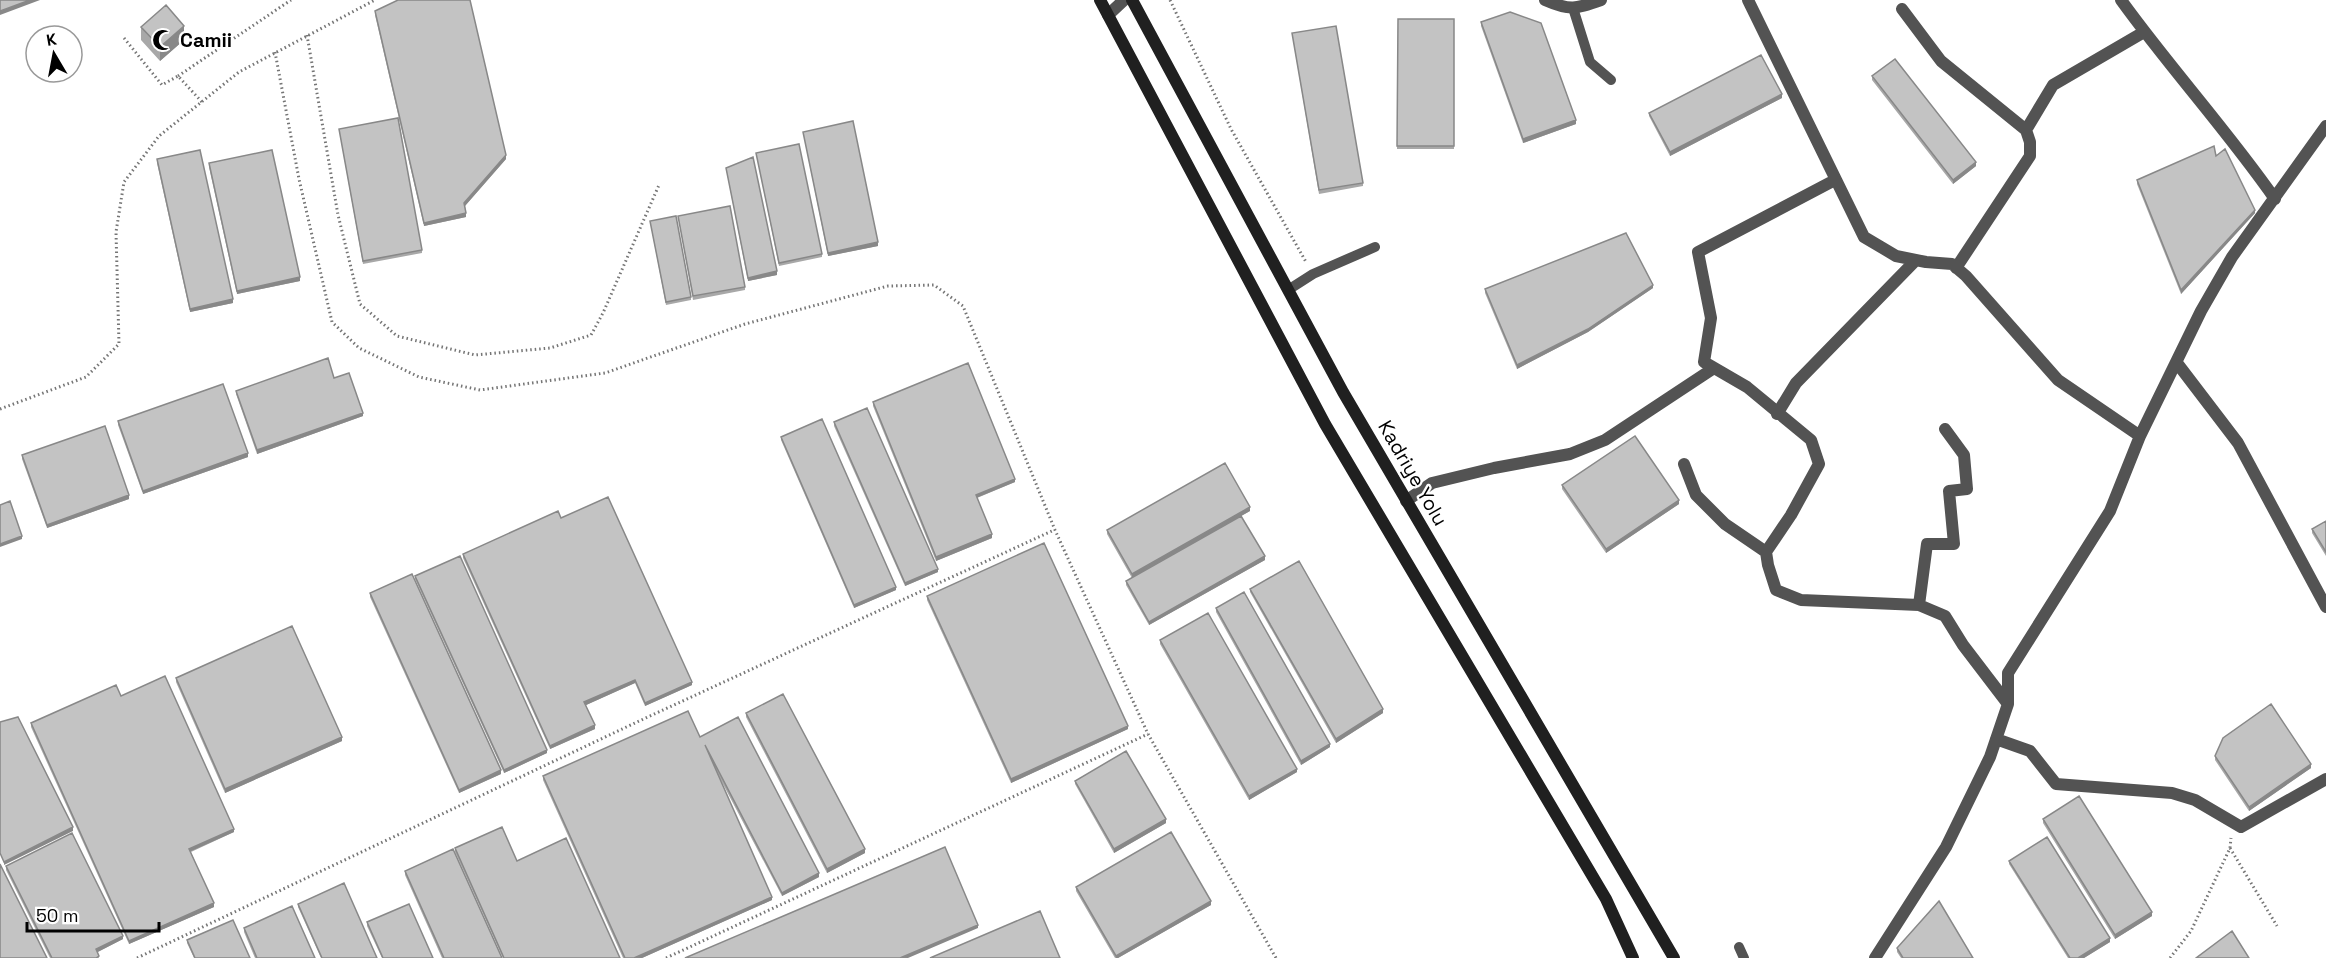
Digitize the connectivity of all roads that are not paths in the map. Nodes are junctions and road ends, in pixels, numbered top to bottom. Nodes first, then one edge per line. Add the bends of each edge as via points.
1 (1100, 0) edge
2 (1124, 0) edge
3 (1132, 0) edge
4 (1545, 0) edge
5 (1601, 0) edge
6 (1748, 0) edge
7 (2121, 0) edge
8 (1573, 8) junction
9 (1902, 9) dead end
10 (1108, 15) junction
11 (2144, 32) junction
12 (1611, 80) dead end
13 (2326, 126) edge
14 (2026, 130) junction
15 (1835, 180) junction
16 (2275, 199) junction
17 (1375, 248) dead end
18 (1916, 260) junction
19 (1956, 268) junction
20 (1288, 290) junction
21 (2177, 363) junction
22 (1714, 368) junction
23 (1777, 414) junction
24 (1945, 429) dead end
25 (2140, 436) junction
26 (1684, 464) dead end
27 (1406, 501) junction
28 (1766, 552) junction
29 (1919, 605) junction
30 (2326, 607) edge
31 (2008, 704) junction
32 (1996, 739) junction
33 (2326, 779) edge
34 (1739, 947) dead end
35 (1633, 958) edge
36 (1674, 958) edge
37 (1744, 958) edge
38 (1875, 958) edge

1 - 10 main road
2 - 10 street
3 - 20 main road, Kadriye Yolu
4 - 8 street
5 - 8 street
6 - 15 street
7 - 11 street
8 - 12 lane via 1590,62
9 - 14 street via 1941,61
10 - 35 main road via 1325,424 1606,899
11 - 14 street via 2053,85
11 - 16 street
13 - 16 street
14 - 19 street via 2030,156
15 - 18 street via 1864,237 1896,256
15 - 22 street via 1698,252 1711,318 1704,362
16 - 21 street via 2232,257 2200,311
17 - 20 lane via 1313,274
18 - 19 street via 1952,264
18 - 23 street via 1796,383
19 - 25 street via 2058,380
20 - 27 main road, Kadriye Yolu
21 - 25 street
21 - 30 street via 2238,443
22 - 23 street via 1747,387
22 - 27 street via 1605,440 1570,454 1432,483
23 - 28 street via 1811,440 1819,464
24 - 29 street via 1964,455 1967,489 1949,491 1954,544 1927,544
25 - 31 street via 2110,510 2008,674
26 - 28 street via 1696,495 1725,524
27 - 36 main road, Kadriye Yolu
28 - 29 street via 1776,590 1801,600
29 - 31 street via 1945,616
31 - 32 street
32 - 33 street via 2030,751 2056,784 2172,794 2195,800 2241,827
32 - 38 street via 1946,847
34 - 37 lane

